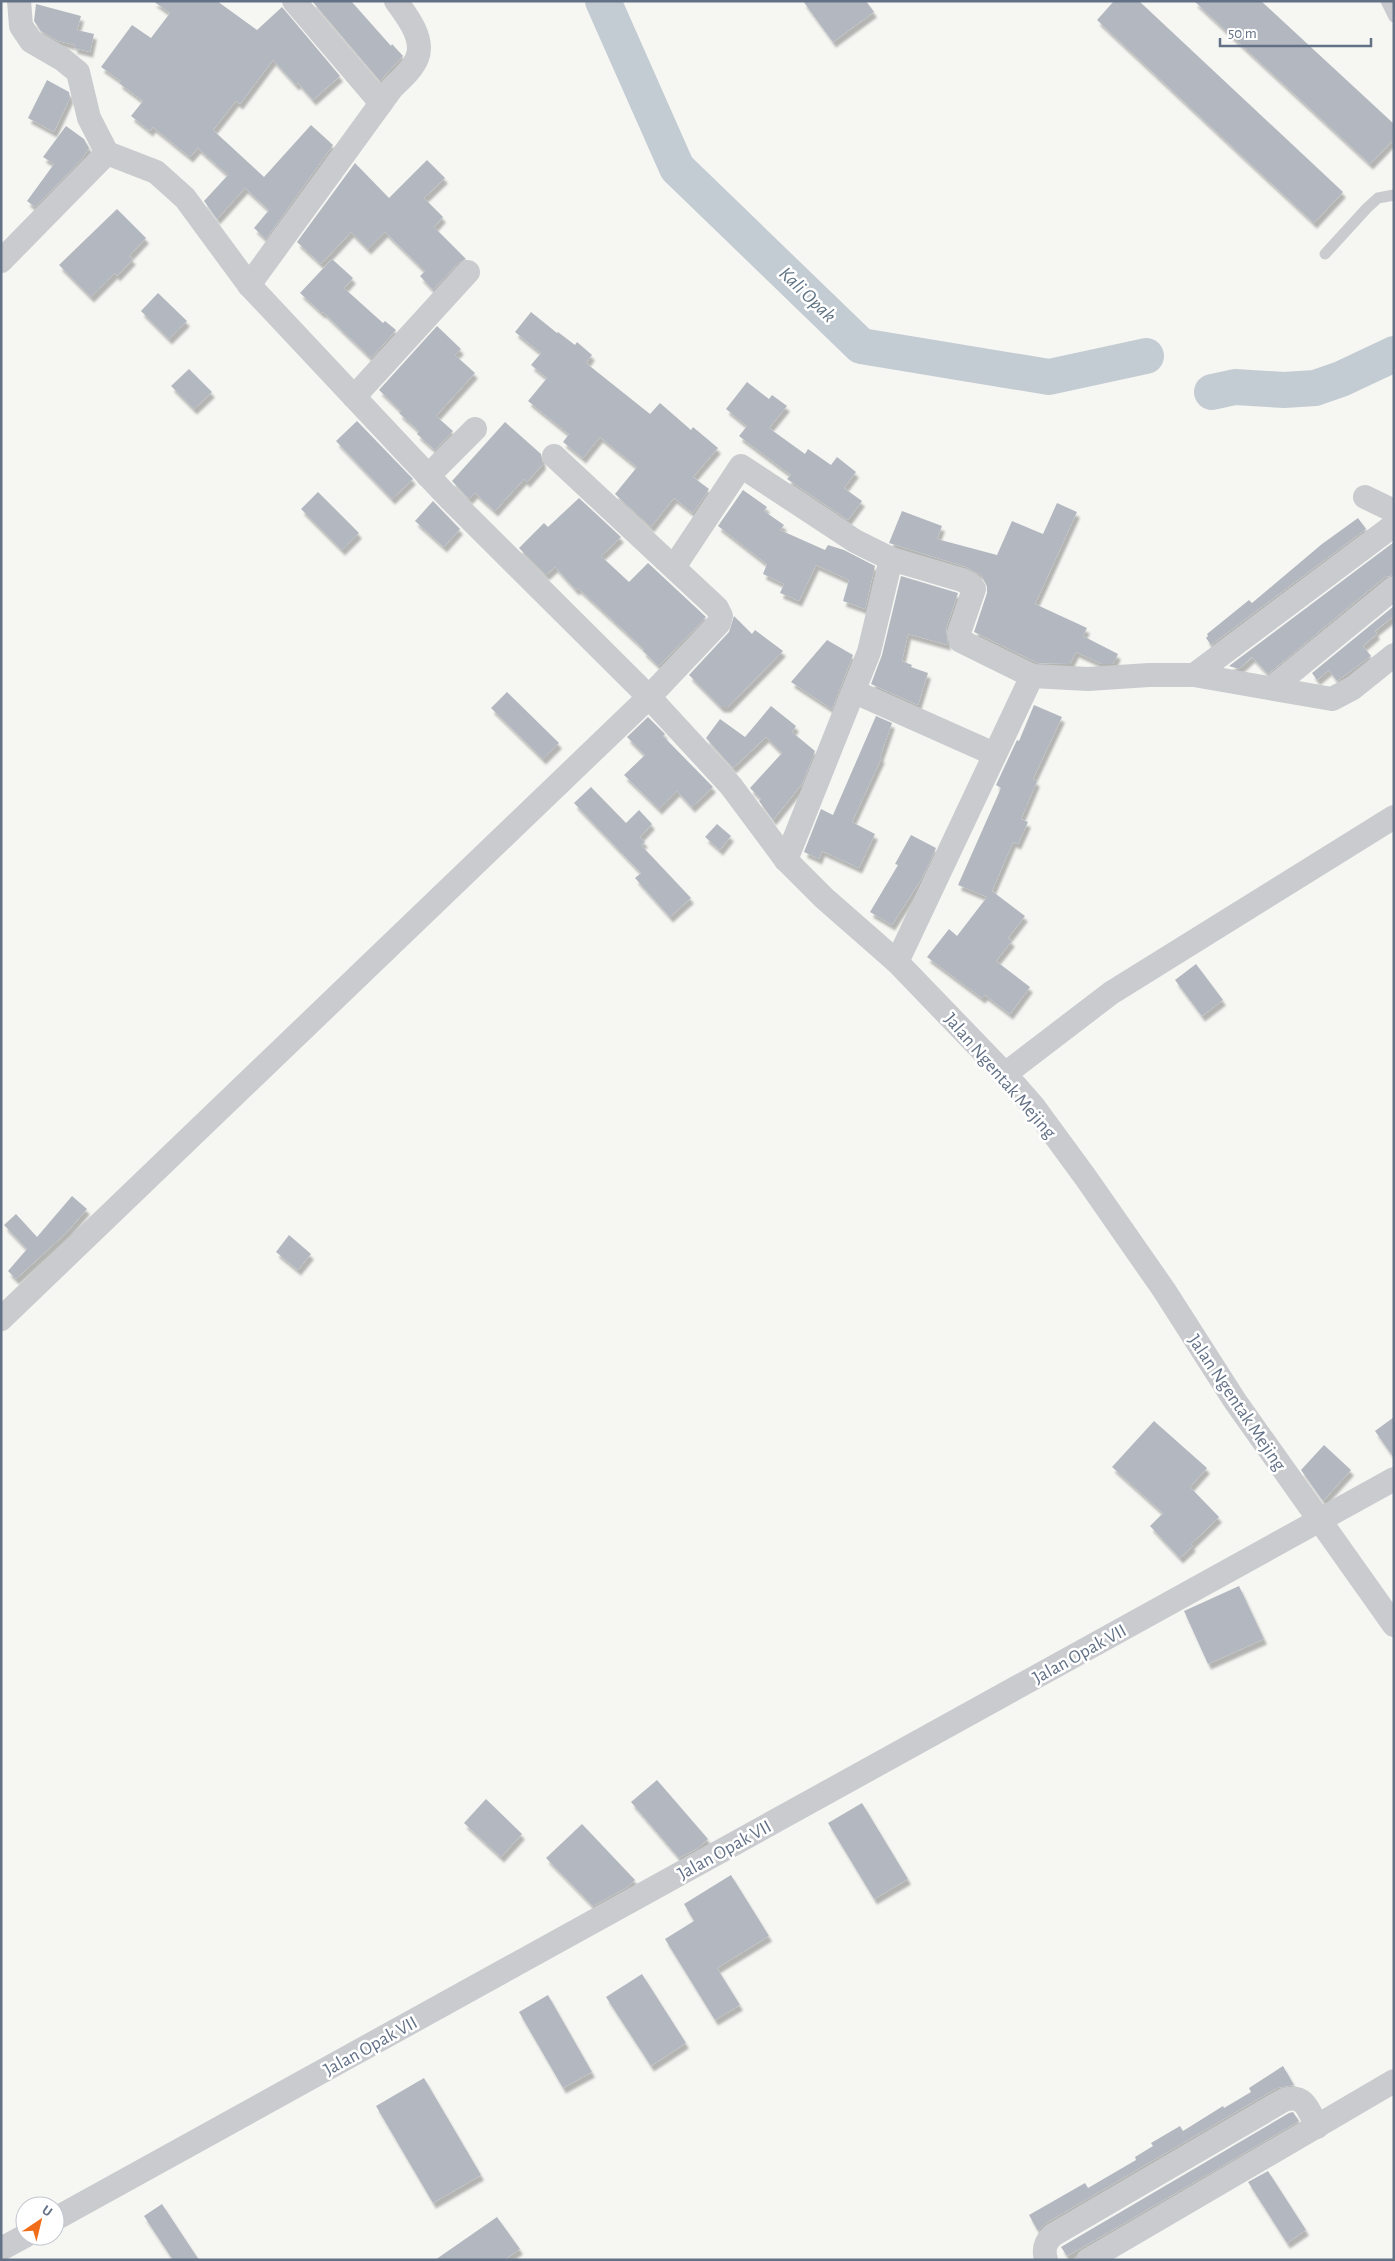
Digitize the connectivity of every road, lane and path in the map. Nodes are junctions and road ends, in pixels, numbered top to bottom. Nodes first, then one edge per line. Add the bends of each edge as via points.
1 (294, 1) edge
2 (396, 1) edge
3 (1386, 1) edge
4 (19, 4) edge
5 (1394, 16) edge
6 (381, 104) junction
7 (107, 153) junction
8 (1394, 195) edge
9 (1325, 254) dead end
10 (1, 261) edge
11 (468, 272) dead end
12 (249, 285) junction
13 (354, 397) junction
14 (475, 429) dead end
15 (554, 456) dead end
16 (428, 476) junction
17 (1365, 497) dead end
18 (1394, 511) edge
19 (1394, 525) edge
20 (891, 559) junction
21 (674, 567) junction
22 (1394, 588) edge
23 (1394, 655) edge
24 (1194, 675) junction
25 (1032, 676) junction
26 (1272, 688) junction
27 (855, 692) junction
28 (649, 697) junction
29 (994, 754) junction
30 (1394, 817) edge
31 (786, 860) junction
32 (897, 962) junction
33 (1005, 1074) junction
34 (1, 1318) edge
35 (1394, 1479) edge
36 (1319, 1520) junction
37 (1394, 1625) edge
38 (1394, 2081) edge
39 (1317, 2127) junction
40 (65, 2213) edge
41 (15, 2241) edge
42 (1, 2249) edge
43 (1046, 2260) edge
44 (1088, 2260) edge

1 - 6 street
2 - 6 street via 418,40 418,58
3 - 5 lane
4 - 7 street via 21,26 31,41 78,72 89,118
6 - 12 street
7 - 10 street
7 - 12 street, Jalan Ngentak Mejing via 156,172 184,198
8 - 9 lane via 1378,198 1366,208
11 - 13 street
12 - 13 street, Jalan Ngentak Mejing
13 - 16 street, Jalan Ngentak Mejing
14 - 16 street
15 - 21 street
16 - 28 street, Jalan Ngentak Mejing
17 - 18 street
19 - 24 street
20 - 21 street via 855,541 741,466
20 - 25 street via 970,584 974,589 959,633 961,641
20 - 27 street via 869,652
21 - 28 street via 718,608 720,620
22 - 26 street
23 - 26 street via 1353,688 1332,698
24 - 25 street via 1088,679
24 - 26 street
25 - 29 street
27 - 29 street
27 - 31 street
28 - 31 street, Jalan Ngentak Mejing via 730,786
28 - 34 street
29 - 32 street
30 - 33 street via 1111,993
31 - 32 street, Jalan Ngentak Mejing
32 - 33 street, Jalan Ngentak Mejing
33 - 36 street, Jalan Ngentak Mejing via 1034,1107 1086,1178
35 - 36 street, Jalan Opak VII
36 - 37 street, Jalan Ngentak Mejing
36 - 40 street, Jalan Opak VII
38 - 39 street
39 - 43 street via 1307,2106 1299,2099 1284,2100 1054,2235 1045,2244
39 - 44 street
41 - 42 street

